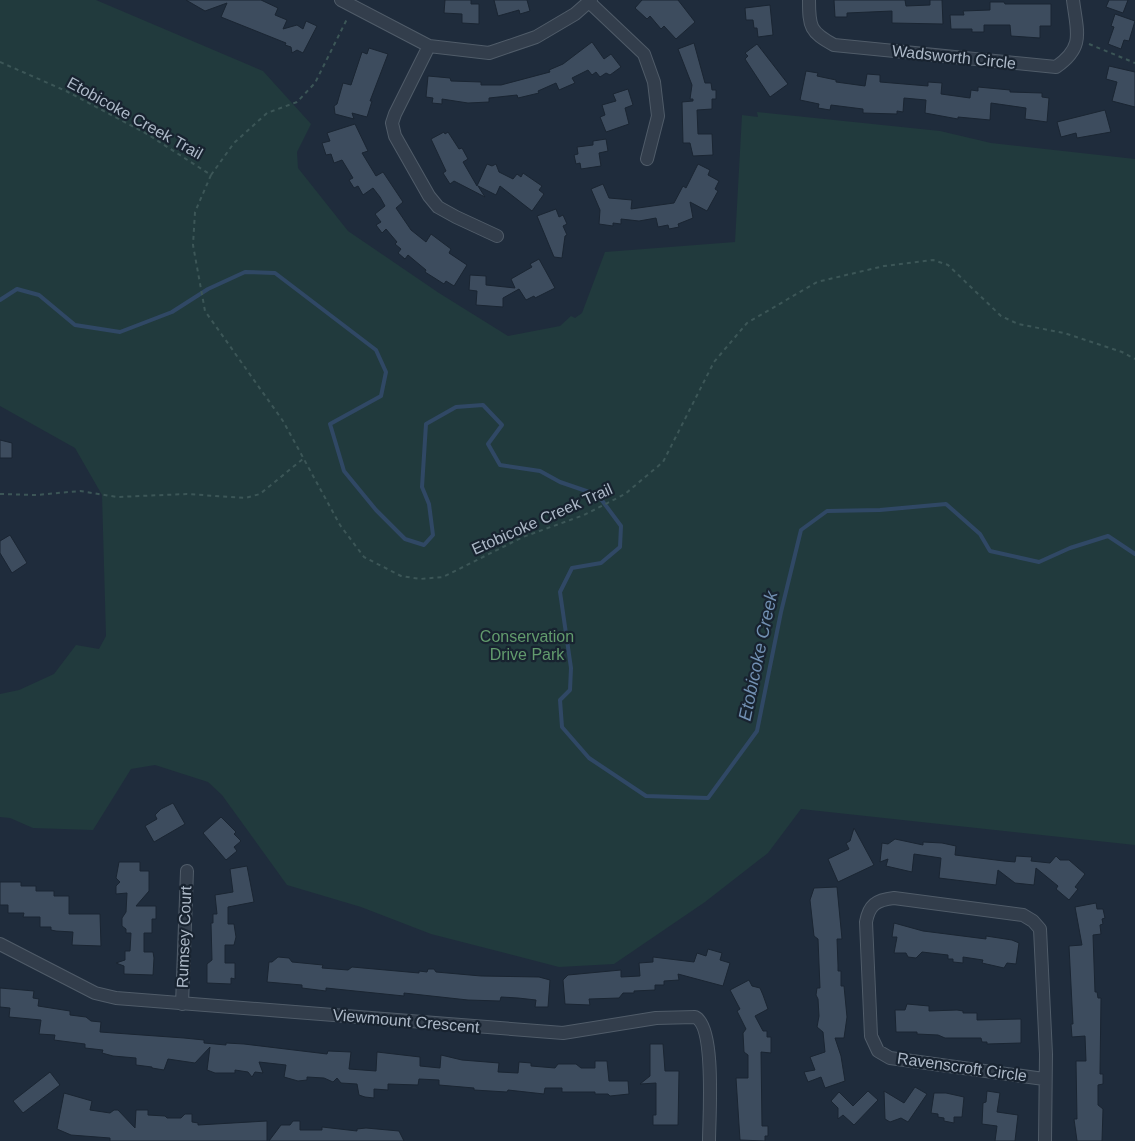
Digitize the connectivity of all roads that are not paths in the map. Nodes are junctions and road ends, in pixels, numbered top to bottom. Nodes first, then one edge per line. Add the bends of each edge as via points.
1 (341, 0) edge
2 (809, 0) edge
3 (1073, 0) edge
4 (590, 1) edge
5 (429, 46) junction
6 (647, 159) dead end
7 (497, 236) dead end
8 (187, 871) dead end
9 (0, 944) edge
10 (182, 1004) junction
11 (1044, 1079) junction
12 (709, 1141) edge
13 (1045, 1141) edge

1 - 5 street
2 - 3 street, Wadsworth Circle via 809,22 817,36 834,45 1056,67 1071,56 1077,39
4 - 5 street via 536,37 489,53
4 - 6 street via 644,54 648,64 658,116
5 - 7 street via 395,114 392,123 395,136 438,207
8 - 10 street, Rumsey Court
9 - 10 street, Viewmount Crescent via 95,993
10 - 12 street, Viewmount Crescent via 562,1034 656,1018 695,1017 703,1024 708,1049
11 - 11 street, Ravenscroft Circle via 1042,939 1033,920 1023,915 894,898 881,899 868,910 870,1036 878,1051 890,1058
11 - 13 street, Ravenscroft Circle

